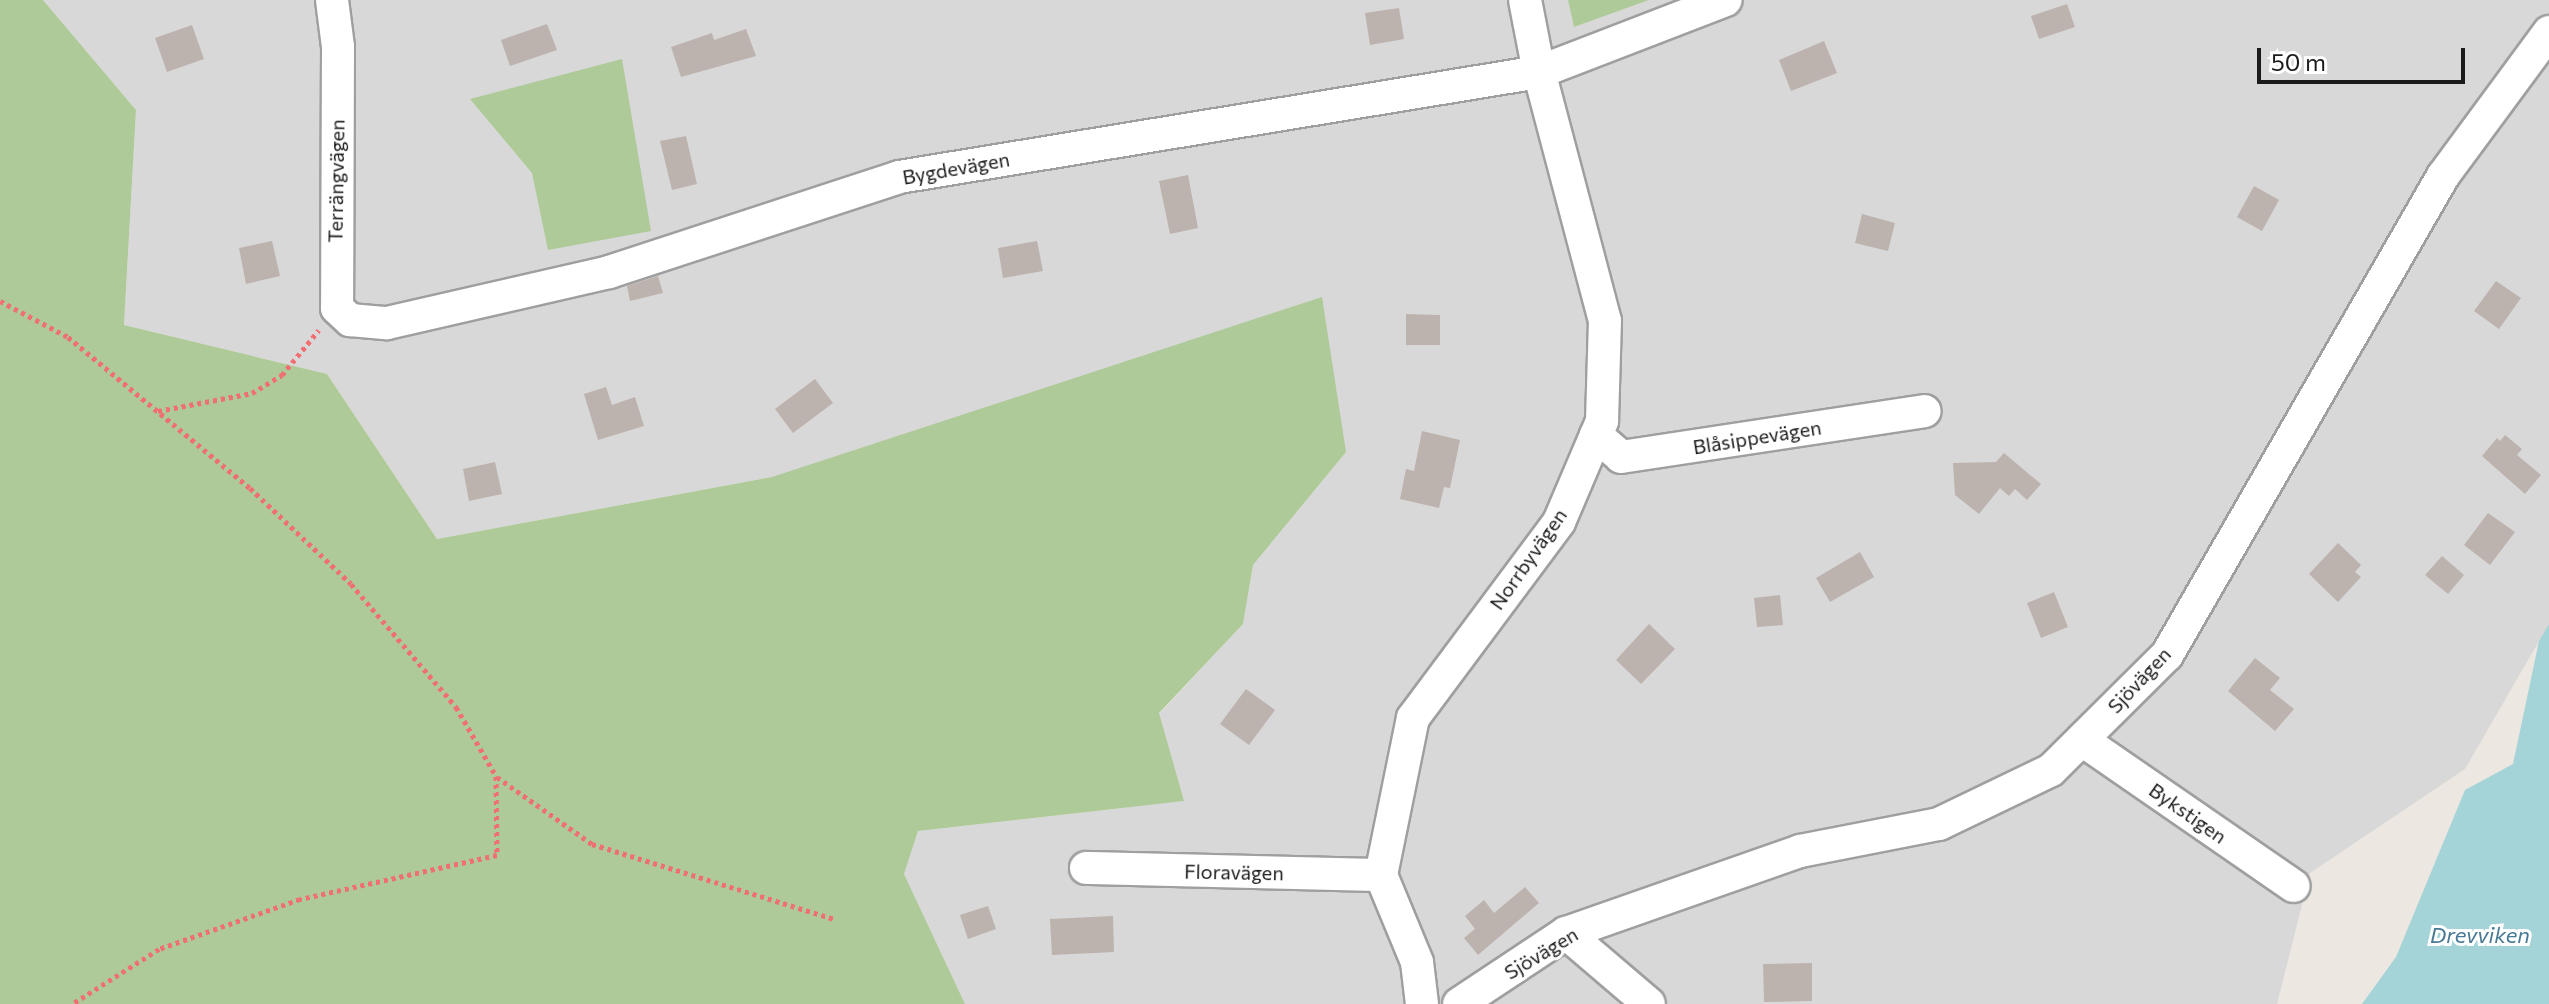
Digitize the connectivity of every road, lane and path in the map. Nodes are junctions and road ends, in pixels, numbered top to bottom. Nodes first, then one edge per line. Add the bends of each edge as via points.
1 (332, 0) edge
2 (1525, 0) edge
3 (1726, 0) edge
4 (2549, 32) edge
5 (1539, 72) junction
6 (0, 301) edge
7 (343, 313) junction
8 (158, 411) junction
9 (1925, 411) dead end
10 (1596, 435) junction
11 (2082, 740) junction
12 (496, 776) junction
13 (1086, 868) dead end
14 (1381, 875) junction
15 (2294, 886) dead end
16 (834, 919) dead end
17 (1566, 933) junction
18 (72, 1004) edge
19 (1422, 1004) edge
20 (1459, 1004) edge
21 (1649, 1004) edge

1 - 7 street, Terrängvägen via 338,47 337,308
2 - 5 street, Norrbyvägen
3 - 5 street, Bygdevägen
4 - 11 street, Sjövägen via 2443,176 2167,655
5 - 7 street, Bygdevägen via 899,177 609,272 387,323 350,320
5 - 10 street, Norrbyvägen via 1605,321 1602,421
6 - 8 path via 68,337
7 - 8 path via 324,324 282,375 252,393
8 - 12 path via 250,488 351,584 456,707
9 - 10 street, Blåsippevägen via 1621,457
10 - 14 street, Norrbyvägen via 1559,522 1413,718
11 - 15 street, Bykstigen
11 - 17 street, Sjövägen via 2051,770 1939,824 1800,851
12 - 16 path via 592,844
12 - 18 path via 497,855 300,899 159,949
13 - 14 street, Floravägen
14 - 19 street via 1417,962
17 - 20 street, Sjövägen
17 - 21 street

